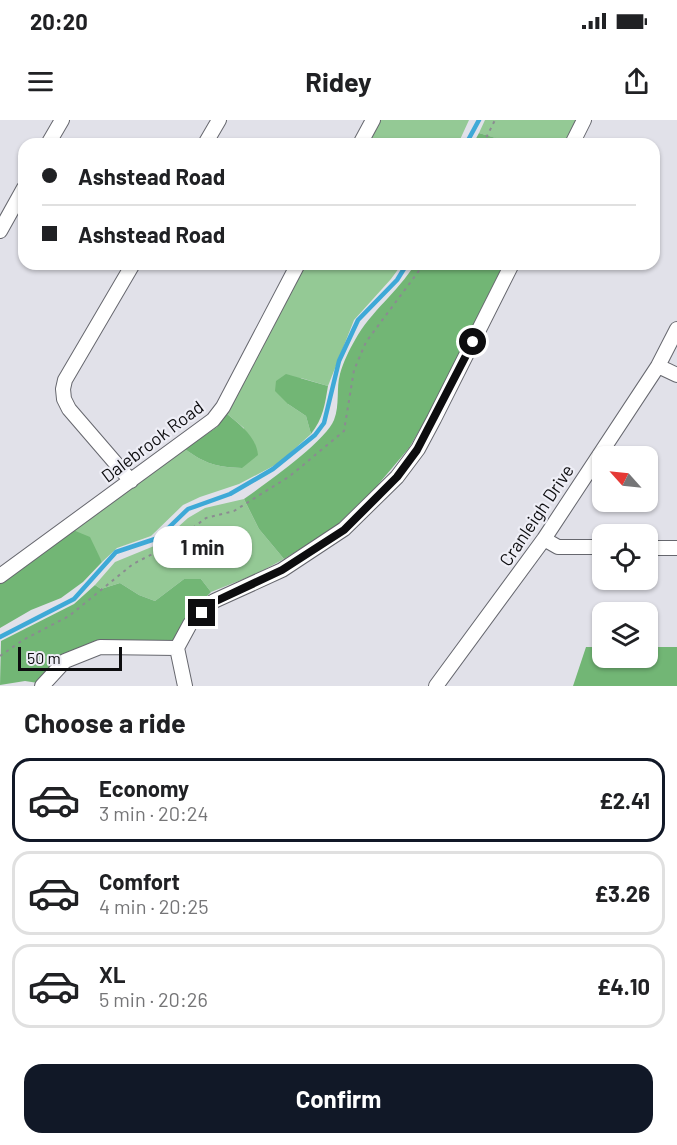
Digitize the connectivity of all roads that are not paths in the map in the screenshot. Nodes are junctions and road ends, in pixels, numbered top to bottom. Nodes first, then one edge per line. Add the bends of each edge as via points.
1 (62, 120) edge
2 (219, 120) edge
3 (373, 120) edge
4 (584, 120) edge
5 (52, 138) edge
6 (208, 138) edge
7 (363, 138) edge
8 (575, 138) edge
9 (18, 199) edge
10 (0, 231) edge
11 (129, 270) edge
12 (295, 270) edge
13 (509, 270) edge
14 (677, 329) edge
15 (658, 366) junction
16 (677, 375) edge
17 (130, 481) junction
18 (544, 539) junction
19 (592, 547) edge
20 (658, 548) edge
21 (677, 548) edge
22 (0, 576) edge
23 (177, 648) junction
24 (42, 686) edge
25 (185, 686) edge
26 (436, 686) edge

1 - 5 street
2 - 6 street
3 - 7 street
4 - 8 street
9 - 10 street
11 - 17 street via 70,368 63,389 69,409
12 - 17 street, Dalebrook Road via 224,407 213,420
13 - 23 street via 434,420 397,477 344,530 282,570 214,602 190,624
14 - 15 street, Cranleigh Drive
15 - 16 street
15 - 18 street, Cranleigh Drive
17 - 22 street, Dalebrook Road
18 - 19 street via 558,547
18 - 26 street, Cranleigh Drive
20 - 21 street
23 - 24 street via 100,647 65,661
23 - 25 street

